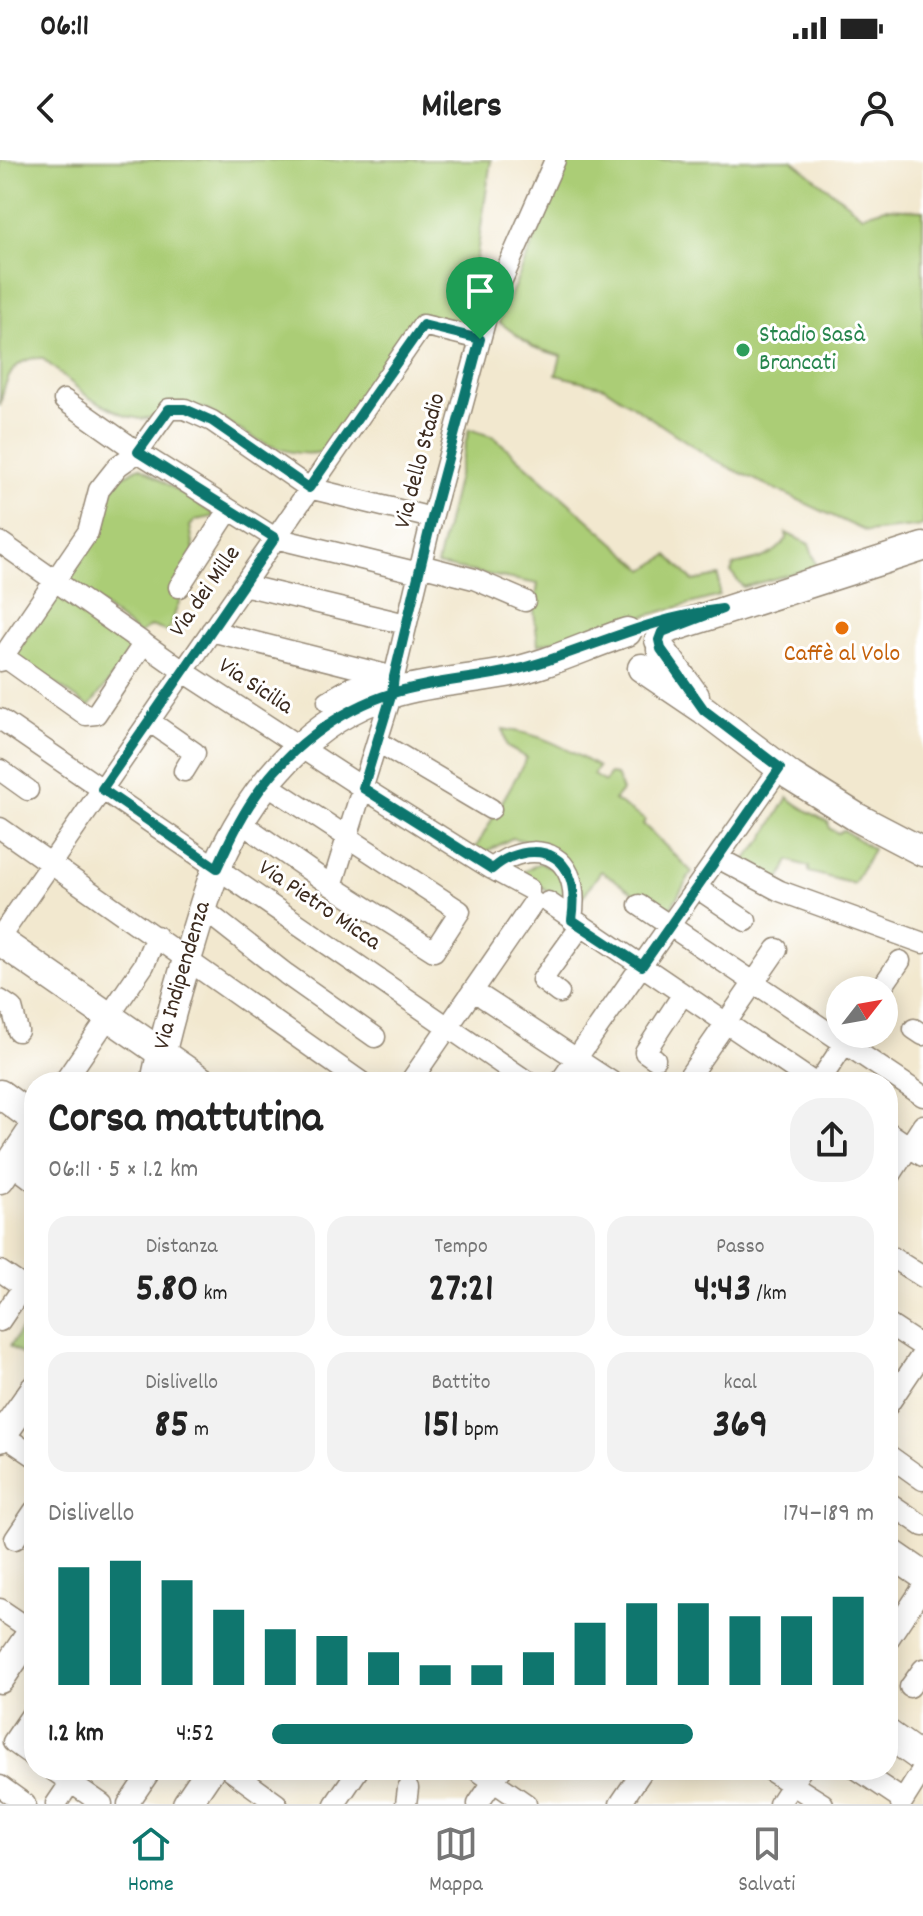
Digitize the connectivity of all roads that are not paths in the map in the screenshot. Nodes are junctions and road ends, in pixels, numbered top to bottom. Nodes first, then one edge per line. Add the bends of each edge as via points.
1 (555, 160) edge
2 (480, 339) junction
3 (64, 400) dead end
4 (138, 452) junction
5 (309, 488) junction
6 (229, 510) junction
7 (432, 518) junction
8 (275, 538) junction
9 (0, 542) edge
10 (923, 547) edge
11 (420, 569) junction
12 (55, 582) junction
13 (243, 585) junction
14 (179, 587) dead end
15 (525, 601) dead end
16 (406, 624) junction
17 (211, 631) junction
18 (144, 643) junction
19 (643, 646) junction
20 (2, 658) edge
21 (183, 671) junction
22 (389, 681) junction
23 (328, 701) dead end
24 (0, 719) edge
25 (149, 721) junction
26 (378, 742) junction
27 (300, 747) junction
28 (780, 768) junction
29 (0, 770) edge
30 (184, 771) dead end
31 (265, 783) junction
32 (363, 788) junction
33 (102, 789) junction
34 (28, 790) dead end
35 (491, 809) dead end
36 (240, 822) junction
37 (0, 828) edge
38 (347, 836) junction
39 (923, 852) edge
40 (718, 858) junction
41 (51, 863) junction
42 (217, 868) junction
43 (492, 869) junction
44 (332, 886) junction
45 (697, 888) junction
46 (537, 898) junction
47 (639, 905) dead end
48 (203, 909) junction
49 (746, 921) dead end
50 (577, 923) junction
51 (670, 927) junction
52 (156, 936) junction
53 (0, 939) edge
54 (923, 943) edge
55 (777, 949) dead end
56 (187, 960) junction
57 (900, 961) dead end
58 (642, 966) junction
59 (890, 976) edge
60 (754, 983) junction
61 (559, 993) dead end
62 (683, 994) junction
63 (484, 998) dead end
64 (0, 1000) edge
65 (109, 1016) junction
66 (726, 1023) junction
67 (826, 1025) edge
68 (450, 1027) junction
69 (18, 1031) dead end
70 (375, 1037) dead end
71 (841, 1048) edge
72 (861, 1048) edge
73 (161, 1052) junction
74 (576, 1059) junction
75 (655, 1059) dead end
76 (71, 1072) edge
77 (157, 1072) edge
78 (189, 1072) edge
79 (347, 1072) edge
80 (417, 1072) edge
81 (514, 1072) edge
82 (567, 1072) edge
83 (596, 1072) edge
84 (692, 1072) edge
85 (801, 1072) edge
86 (823, 1072) edge
87 (892, 1072) edge
88 (898, 1077) edge
89 (0, 1094) edge
90 (923, 1096) edge
91 (24, 1112) edge
92 (923, 1125) edge
93 (898, 1139) edge
94 (24, 1143) edge
95 (916, 1151) edge
96 (898, 1169) edge
97 (5, 1171) edge
98 (24, 1178) edge
99 (898, 1261) edge
100 (0, 1271) edge
101 (923, 1277) edge
102 (24, 1288) edge
103 (24, 1296) edge
104 (0, 1321) edge
105 (898, 1331) edge
106 (923, 1347) edge
107 (923, 1353) edge
108 (898, 1388) edge
109 (24, 1404) edge
110 (1, 1435) edge
111 (24, 1450) edge
112 (898, 1462) edge
113 (923, 1480) edge
114 (898, 1509) edge
115 (24, 1526) edge
116 (923, 1526) edge
117 (15, 1539) dead end
118 (898, 1558) edge
119 (923, 1575) edge
120 (923, 1587) edge
121 (0, 1609) edge
122 (24, 1625) edge
123 (898, 1625) edge
124 (24, 1644) edge
125 (923, 1669) edge
126 (0, 1679) edge
127 (910, 1687) dead end
128 (24, 1726) edge
129 (898, 1741) edge
130 (24, 1750) edge
131 (923, 1759) edge
132 (923, 1769) edge
133 (72, 1780) edge
134 (79, 1780) edge
135 (144, 1780) edge
136 (203, 1780) edge
137 (244, 1780) edge
138 (351, 1780) edge
139 (488, 1780) edge
140 (497, 1780) edge
141 (636, 1780) edge
142 (795, 1780) edge
143 (800, 1780) edge
144 (872, 1780) edge
145 (0, 1786) edge
146 (902, 1802) edge
147 (25, 1804) edge
148 (56, 1804) edge
149 (102, 1804) edge
150 (128, 1804) edge
151 (187, 1804) edge
152 (277, 1804) edge
153 (335, 1804) edge
154 (478, 1804) edge
155 (526, 1804) edge
156 (620, 1804) edge
157 (779, 1804) edge
158 (823, 1804) edge

1 - 2 street, Via dello Stadio
2 - 5 street, Via dei Mille via 423,325
2 - 7 street, Via dello Stadio
3 - 4 street
4 - 5 street via 169,409 185,409 212,421
4 - 6 street
4 - 12 street via 99,490 88,532
5 - 7 street
5 - 8 street, Via dei Mille
6 - 8 street
6 - 14 street
7 - 11 street, Via dello Stadio
8 - 11 street
8 - 13 street, Via dei Mille
9 - 12 street, Via Sicilia
10 - 19 street, Via Indipendenza via 722,609 668,629
11 - 15 street via 474,579
11 - 16 street, Via dello Stadio
12 - 18 street, Via Sicilia
12 - 20 street
13 - 16 street
13 - 17 street, Via dei Mille
16 - 22 street, Via dello Stadio
17 - 21 street, Via dei Mille
17 - 22 street
18 - 20 street via 96,714 86,715
18 - 21 street, Via Sicilia
19 - 22 street, Via Indipendenza via 444,681
19 - 28 street via 704,710
21 - 25 street, Via dei Mille
21 - 27 street, Via Sicilia
22 - 23 street via 352,687
22 - 26 street, Via dello Stadio
22 - 27 street, Via Indipendenza
24 - 33 street, Via Pietro Micca
25 - 30 street via 195,753
25 - 33 street, Via dei Mille
26 - 32 street, Via dello Stadio
26 - 35 street
27 - 31 street, Via Indipendenza
27 - 32 street, Via Sicilia
28 - 39 street
28 - 40 street
29 - 34 street
31 - 36 street, Via Indipendenza
31 - 38 street
32 - 38 street, Via dello Stadio
32 - 43 street, Via Sicilia
33 - 41 street, Via dei Mille
33 - 42 street, Via Pietro Micca
36 - 42 street, Via Indipendenza
36 - 44 street
37 - 41 street
38 - 44 street, Via dello Stadio
38 - 44 street via 460,911 434,951
40 - 45 street
40 - 54 street via 780,891
41 - 52 street
41 - 53 street, Via dei Mille
42 - 48 street, Via Indipendenza
42 - 68 street, Via Pietro Micca
43 - 46 street, Via Sicilia
43 - 50 street via 517,852 551,856 569,873
45 - 49 street
45 - 51 street
46 - 50 street, Via Sicilia
46 - 68 street
47 - 51 street
48 - 56 street, Via Indipendenza
48 - 70 street
50 - 58 street, Via Sicilia
50 - 61 street via 542,980
51 - 58 street
51 - 60 street
52 - 56 street
52 - 65 street via 144,965
53 - 65 street
55 - 60 street
56 - 73 street, Via Indipendenza
56 - 79 street
57 - 59 street
58 - 62 street, Via Sicilia
58 - 74 street
60 - 66 street
60 - 67 street
62 - 66 street, Via Sicilia
62 - 75 street via 645,1052
63 - 74 street
64 - 69 street via 12,1008
65 - 73 street
65 - 76 street
66 - 84 street
66 - 85 street, Via Sicilia
68 - 80 street
68 - 81 street, Via Pietro Micca
71 - 86 street
72 - 87 street
73 - 77 street, Via Indipendenza
73 - 78 street
74 - 82 street
74 - 83 street
88 - 90 street
89 - 91 street
92 - 95 street
93 - 95 street
94 - 97 street
95 - 96 street
97 - 98 street
99 - 101 street
100 - 102 street
103 - 104 street
105 - 106 street
107 - 108 street
109 - 110 street
110 - 111 street
112 - 113 street
114 - 116 street
115 - 117 street
118 - 119 street
120 - 123 street
121 - 122 street
124 - 126 street
125 - 127 street
128 - 130 street via 13,1742
129 - 131 street
132 - 146 street
133 - 148 street
134 - 149 street
135 - 150 street
136 - 151 street
137 - 152 street
138 - 153 street
139 - 154 street
140 - 155 street
141 - 156 street
142 - 157 street
143 - 158 street
144 - 146 street
145 - 147 street

